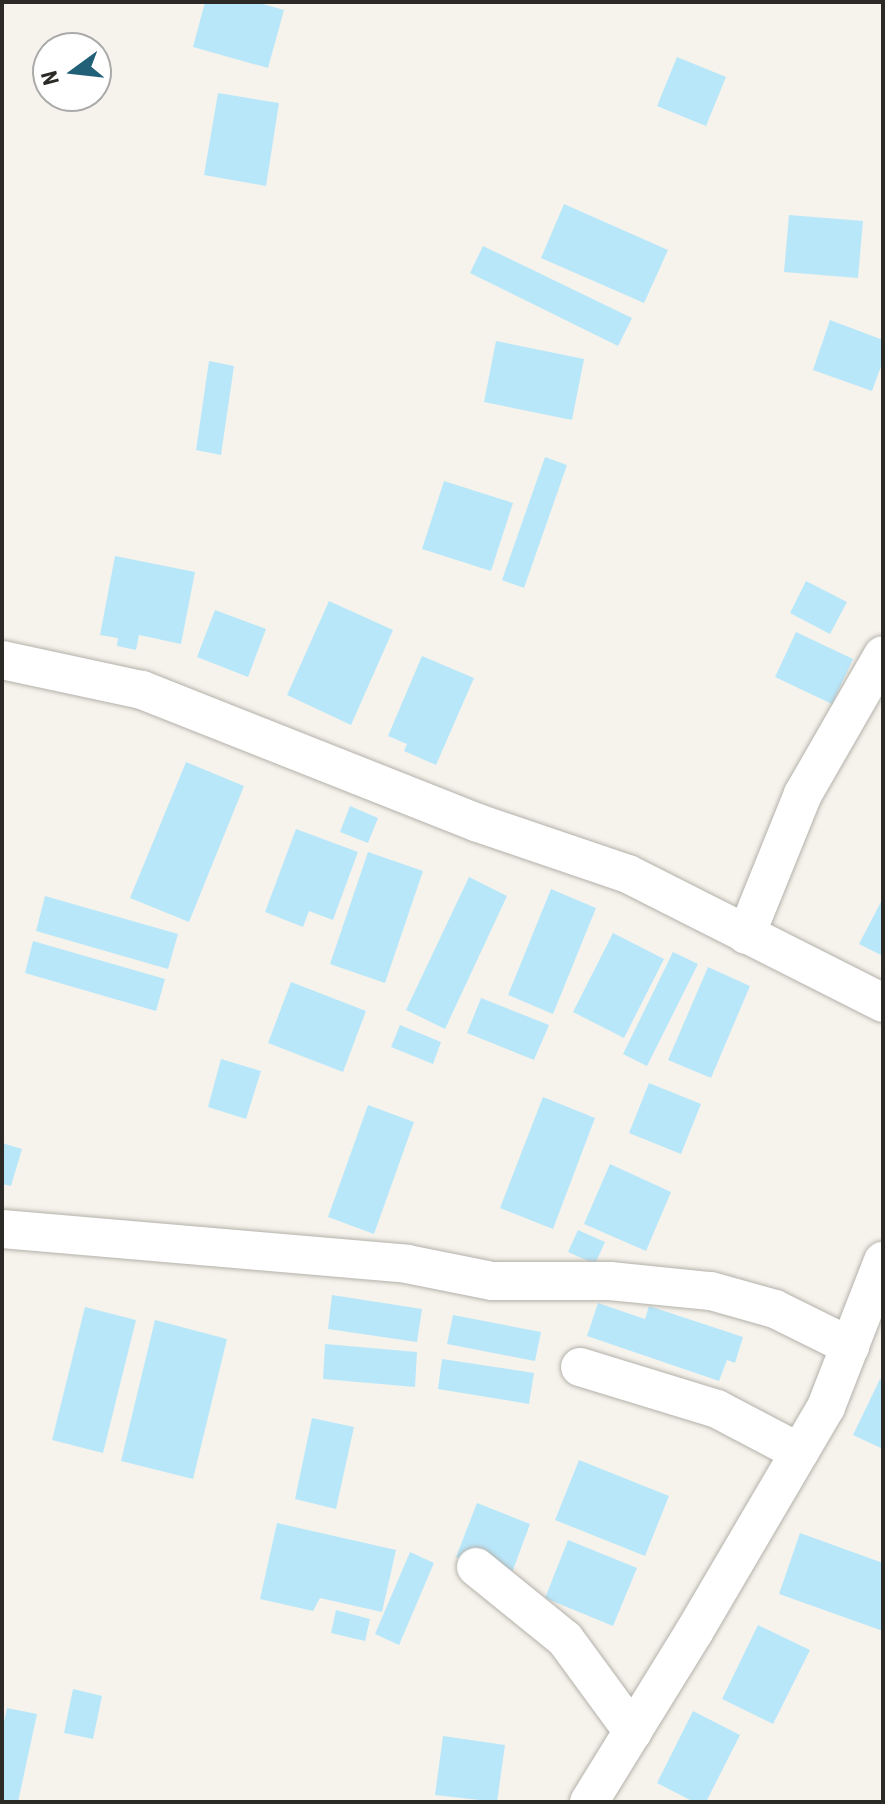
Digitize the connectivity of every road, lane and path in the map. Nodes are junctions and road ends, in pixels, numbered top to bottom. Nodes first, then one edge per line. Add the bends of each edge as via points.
1 (883, 655) edge
2 (2, 660) edge
3 (746, 935) junction
4 (883, 1003) edge
5 (2, 1229) edge
6 (883, 1261) edge
7 (850, 1346) junction
8 (580, 1367) dead end
9 (799, 1452) junction
10 (476, 1567) dead end
11 (633, 1732) junction
12 (589, 1802) edge

1 - 3 street via 803,794
2 - 3 street via 157,696 478,823 628,874
3 - 4 street
5 - 7 street via 407,1264 492,1281 610,1281 711,1291 775,1309
6 - 7 street
7 - 9 street via 826,1407
8 - 9 street via 717,1409
9 - 11 street
10 - 11 street via 565,1639
11 - 12 street

